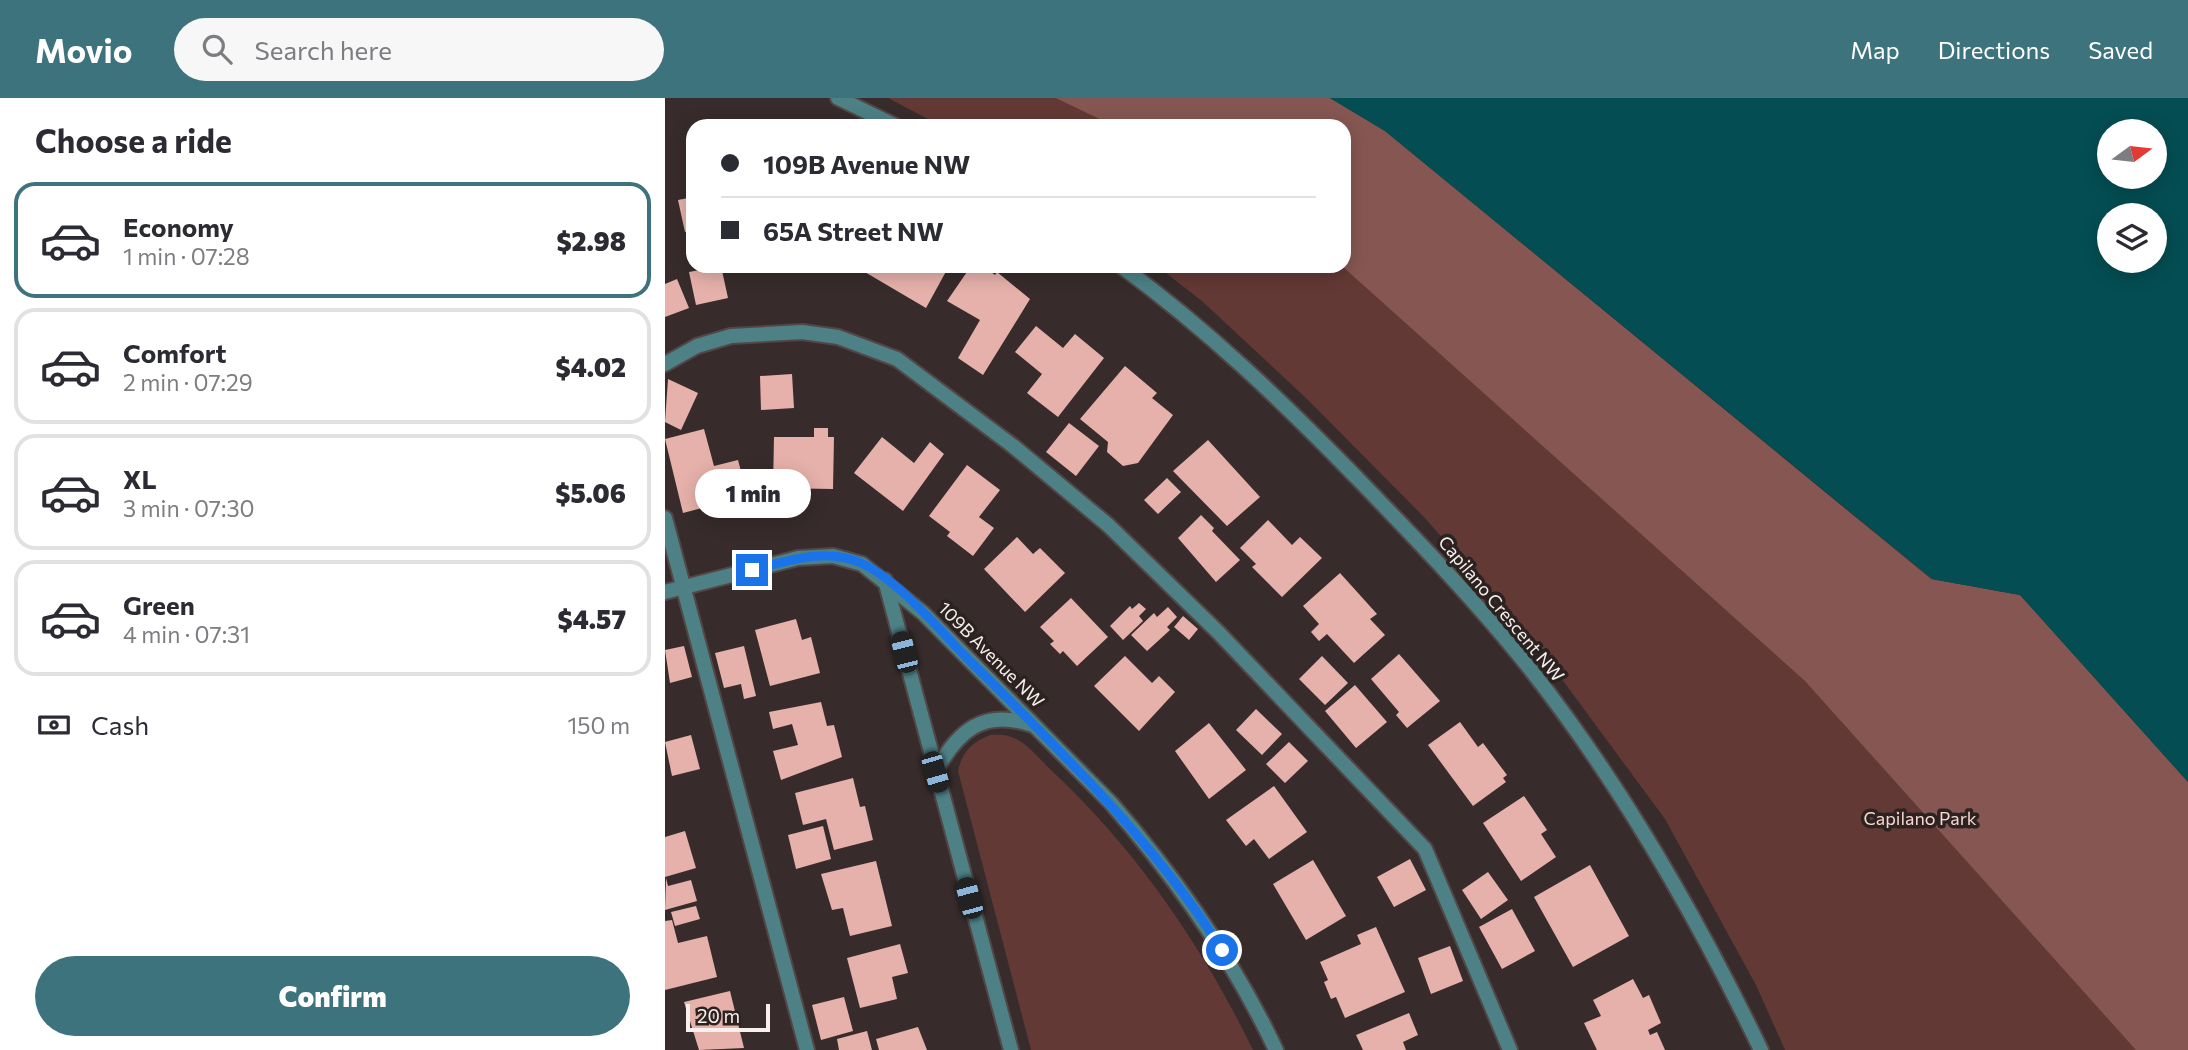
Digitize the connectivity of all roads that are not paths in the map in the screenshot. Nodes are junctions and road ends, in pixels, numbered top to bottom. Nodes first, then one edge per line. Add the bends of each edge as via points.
1 (838, 98) edge
2 (882, 119) edge
3 (1130, 273) edge
4 (665, 365) edge
5 (665, 518) edge
6 (885, 580) junction
7 (684, 587) junction
8 (665, 592) edge
9 (1035, 726) junction
10 (935, 772) junction
11 (807, 1050) edge
12 (1010, 1050) edge
13 (1276, 1050) edge
14 (1510, 1050) edge
15 (1761, 1050) edge

1 - 2 street
3 - 15 street, Capilano Crescent NW via 1210,337 1290,411 1438,562 1532,672 1664,865
4 - 14 street via 697,346 731,336 802,332 838,337 897,359 1013,446 1108,525 1168,583 1425,849
5 - 7 street
6 - 7 street, 109B Avenue NW via 855,561 817,556
6 - 9 street, 109B Avenue NW
6 - 10 street
7 - 8 street, 109B Avenue NW
7 - 11 street
9 - 10 street via 1013,719 981,723 961,734
9 - 13 street, 109B Avenue NW via 1111,803 1200,914
10 - 12 street

